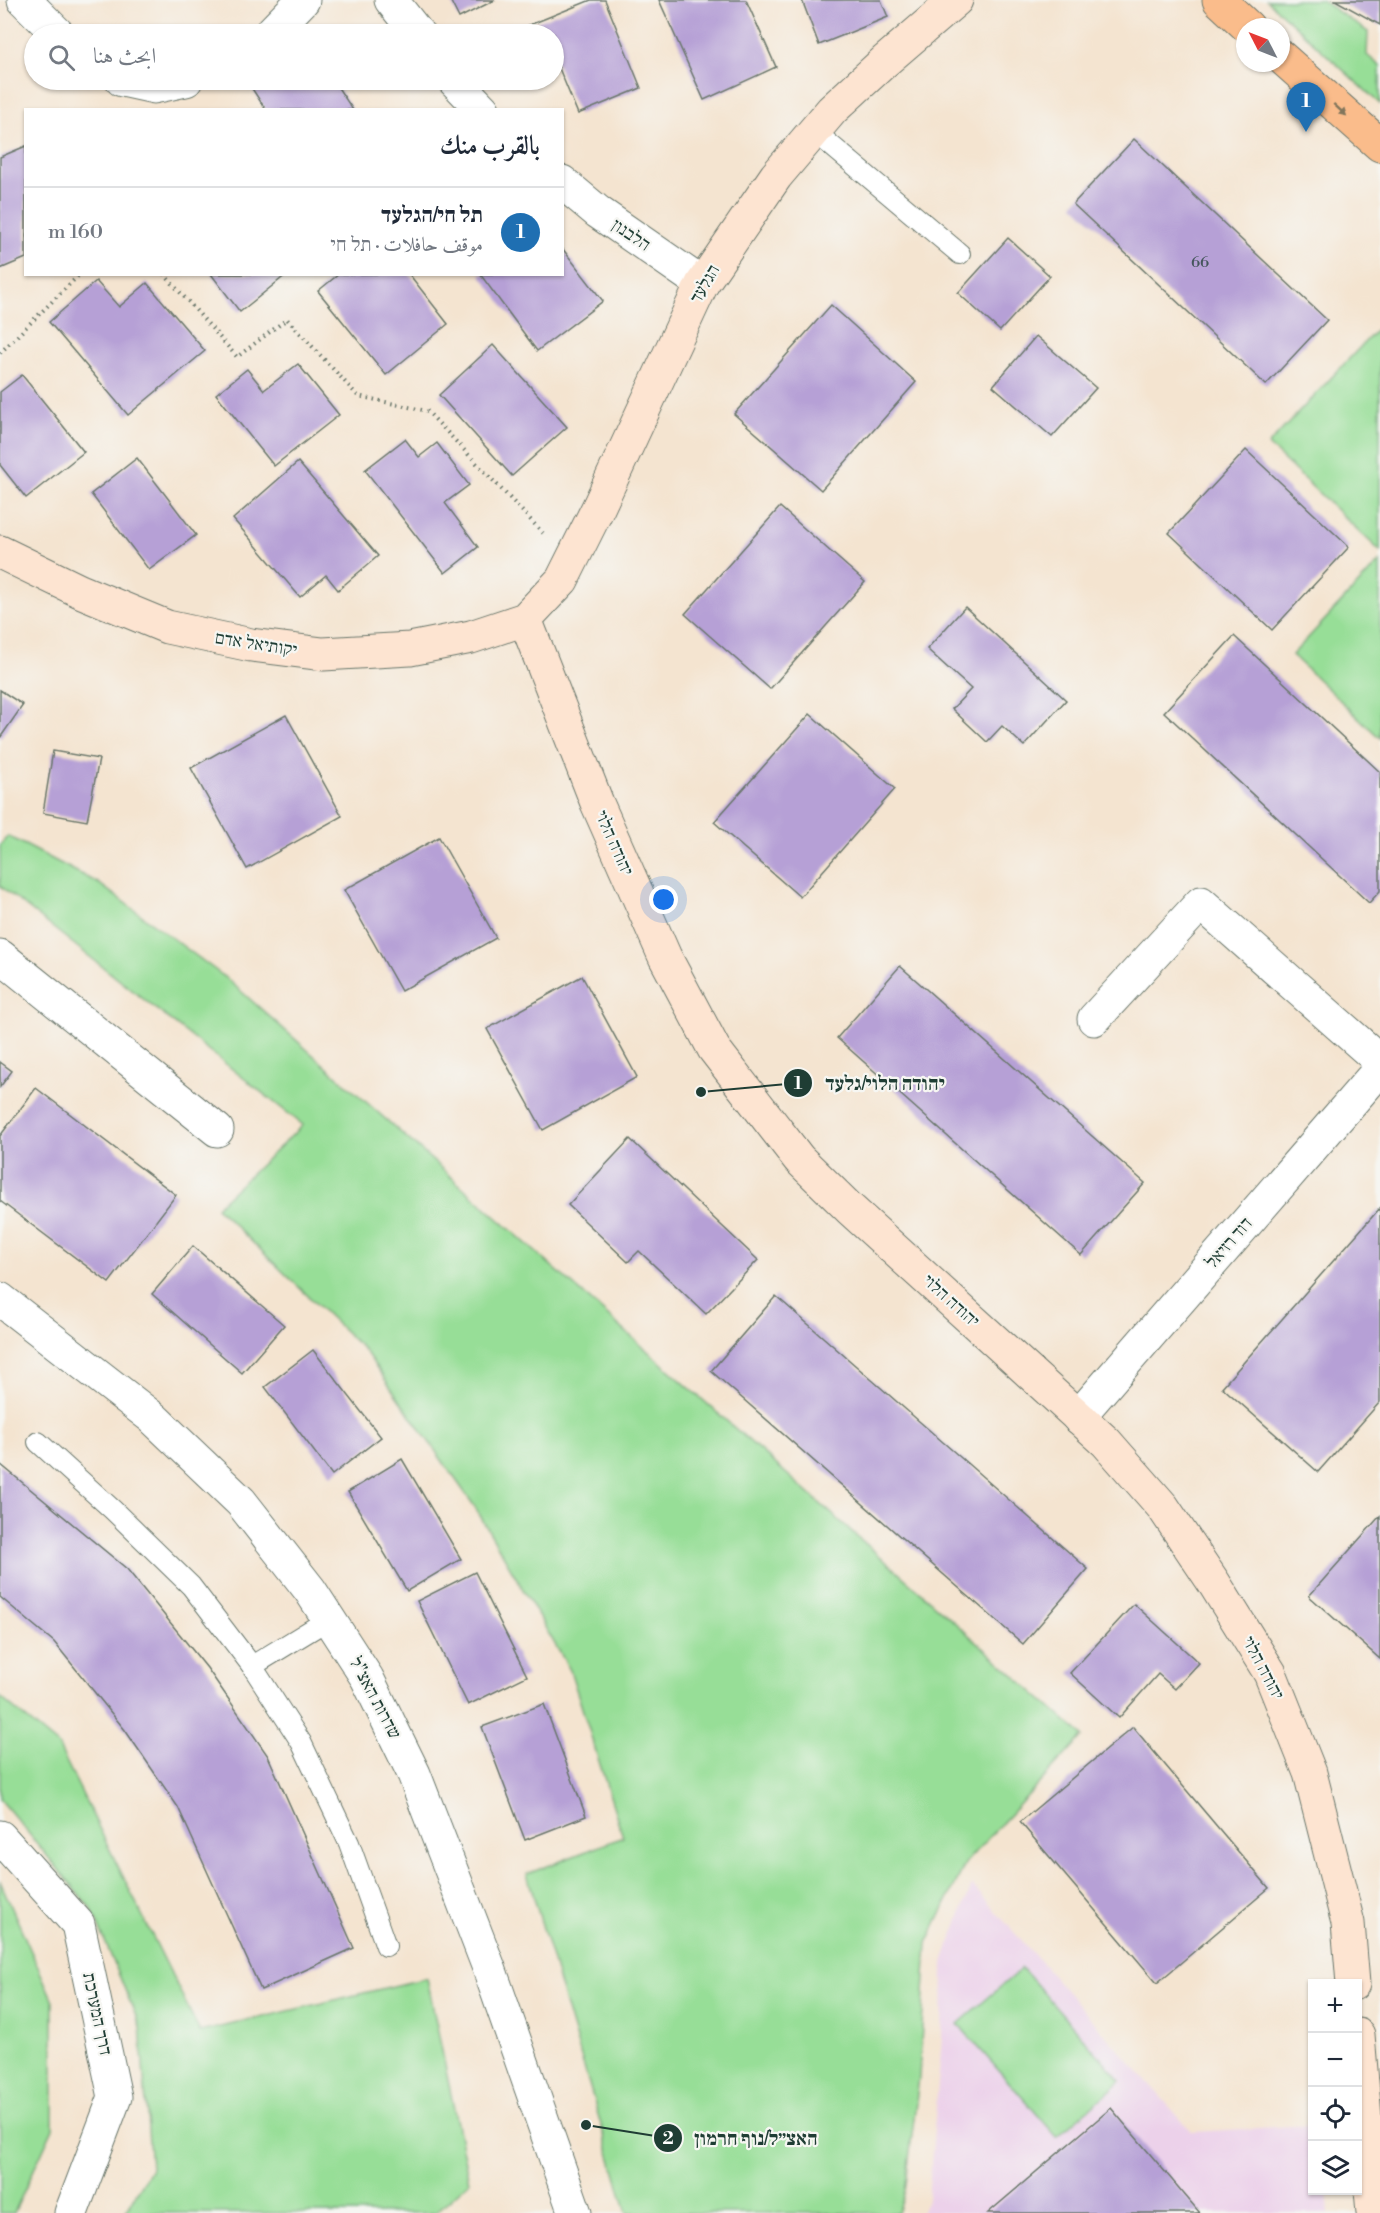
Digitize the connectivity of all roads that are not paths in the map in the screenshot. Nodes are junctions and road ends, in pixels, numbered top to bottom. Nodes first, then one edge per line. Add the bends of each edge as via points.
1 (24, 0) edge
2 (303, 0) edge
3 (391, 0) edge
4 (1219, 1) edge
5 (949, 2) edge
6 (1238, 18) edge
7 (48, 24) edge
8 (280, 24) edge
9 (410, 24) edge
10 (1290, 65) edge
11 (464, 90) edge
12 (481, 108) edge
13 (814, 131) junction
14 (1380, 145) edge
15 (564, 184) edge
16 (960, 254) dead end
17 (702, 284) junction
18 (0, 552) edge
19 (525, 620) junction
20 (0, 956) edge
21 (1094, 1018) dead end
22 (1380, 1061) edge
23 (1380, 1069) edge
24 (217, 1130) dead end
25 (0, 1299) edge
26 (1078, 1417) junction
27 (38, 1442) dead end
28 (329, 1619) junction
29 (252, 1666) junction
30 (0, 1837) edge
31 (386, 1946) dead end
32 (1353, 1979) edge
33 (1362, 2066) edge
34 (1374, 2158) edge
35 (71, 2213) edge
36 (575, 2213) edge
37 (1373, 2213) edge

1 - 7 street
2 - 8 street
3 - 9 street
4 - 6 highway
5 - 13 street, הגלעד
10 -> 14 highway
11 - 12 street
13 - 16 lane
13 - 17 street, הגלעד via 776,176
15 - 17 street, הלבנון
17 - 19 street, הגלעד via 562,580
18 - 19 street, יקותיאל אדם via 167,627 251,645 323,654 410,649 471,637
19 - 26 street, יהודה הלוי via 597,803 664,957 714,1049 799,1159
20 - 24 street
21 - 22 street via 1201,903
23 - 26 street, דוד רזיאל
25 - 28 street, שדרות האצ"ל via 153,1418 241,1502
26 - 32 street, יהודה הלוי via 1106,1442 1163,1507 1270,1673 1310,1773 1348,1923
27 - 29 lane via 191,1586
28 - 29 lane
28 - 36 street, שדרות האצ"ל via 367,1678 414,1774 489,1968
29 - 31 lane via 301,1742 349,1842
30 - 35 street, דרך המערכת via 78,1924 115,2097
33 - 34 street
34 - 37 street

